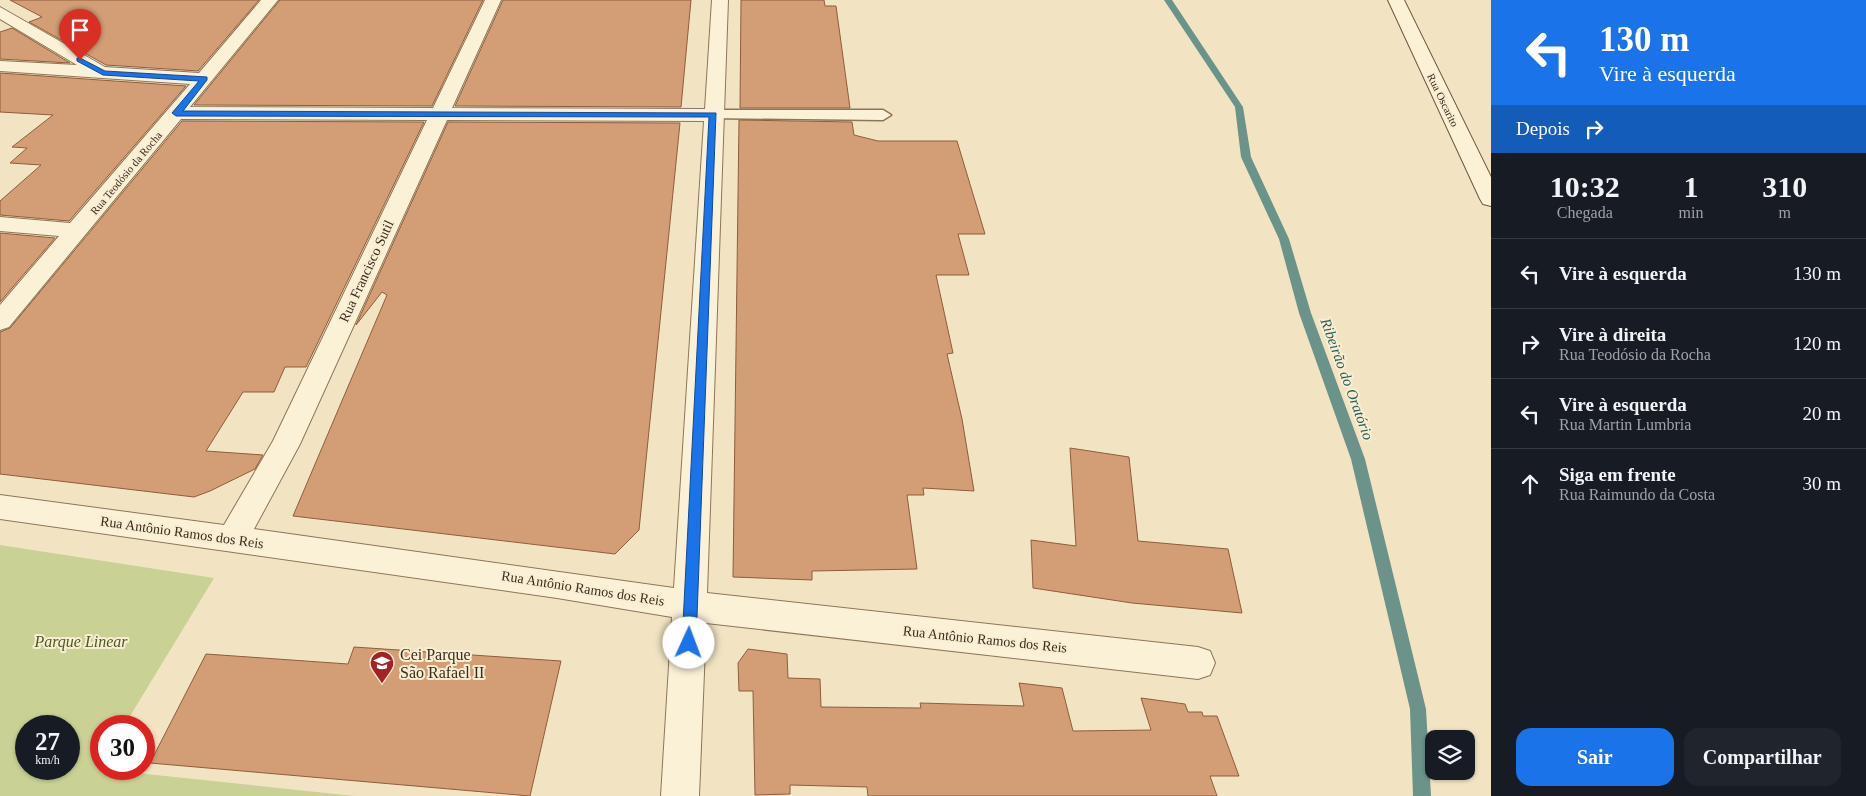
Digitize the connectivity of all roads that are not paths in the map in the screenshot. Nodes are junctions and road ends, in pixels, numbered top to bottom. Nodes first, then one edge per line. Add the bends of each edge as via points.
1 (270, 0) edge
2 (493, 0) edge
3 (720, 0) edge
4 (1396, 0) edge
5 (0, 12) edge
6 (0, 66) edge
7 (103, 73) junction
8 (204, 79) junction
9 (176, 113) junction
10 (439, 114) junction
11 (714, 115) junction
12 (883, 115) dead end
13 (1491, 199) edge
14 (0, 224) edge
15 (77, 231) junction
16 (0, 321) edge
17 (0, 506) edge
18 (232, 539) junction
19 (690, 605) junction
20 (1198, 662) dead end
21 (680, 796) edge

1 - 8 street, Rua Teodósio da Rocha
2 - 10 street, Rua Francisco Sutil
3 - 11 street
4 - 13 street, Rua Oscarito
5 - 7 street
6 - 7 street
7 - 8 street
8 - 9 street, Rua Teodósio da Rocha
9 - 10 street
9 - 15 street, Rua Teodósio da Rocha
10 - 11 street
10 - 18 street, Rua Francisco Sutil via 286,444
11 - 12 lane
11 - 19 street
14 - 15 street
15 - 16 street, Rua Teodósio da Rocha
17 - 18 street, Rua Antônio Ramos dos Reis
18 - 19 street, Rua Antônio Ramos dos Reis
19 - 20 street, Rua Antônio Ramos dos Reis
19 - 21 street

